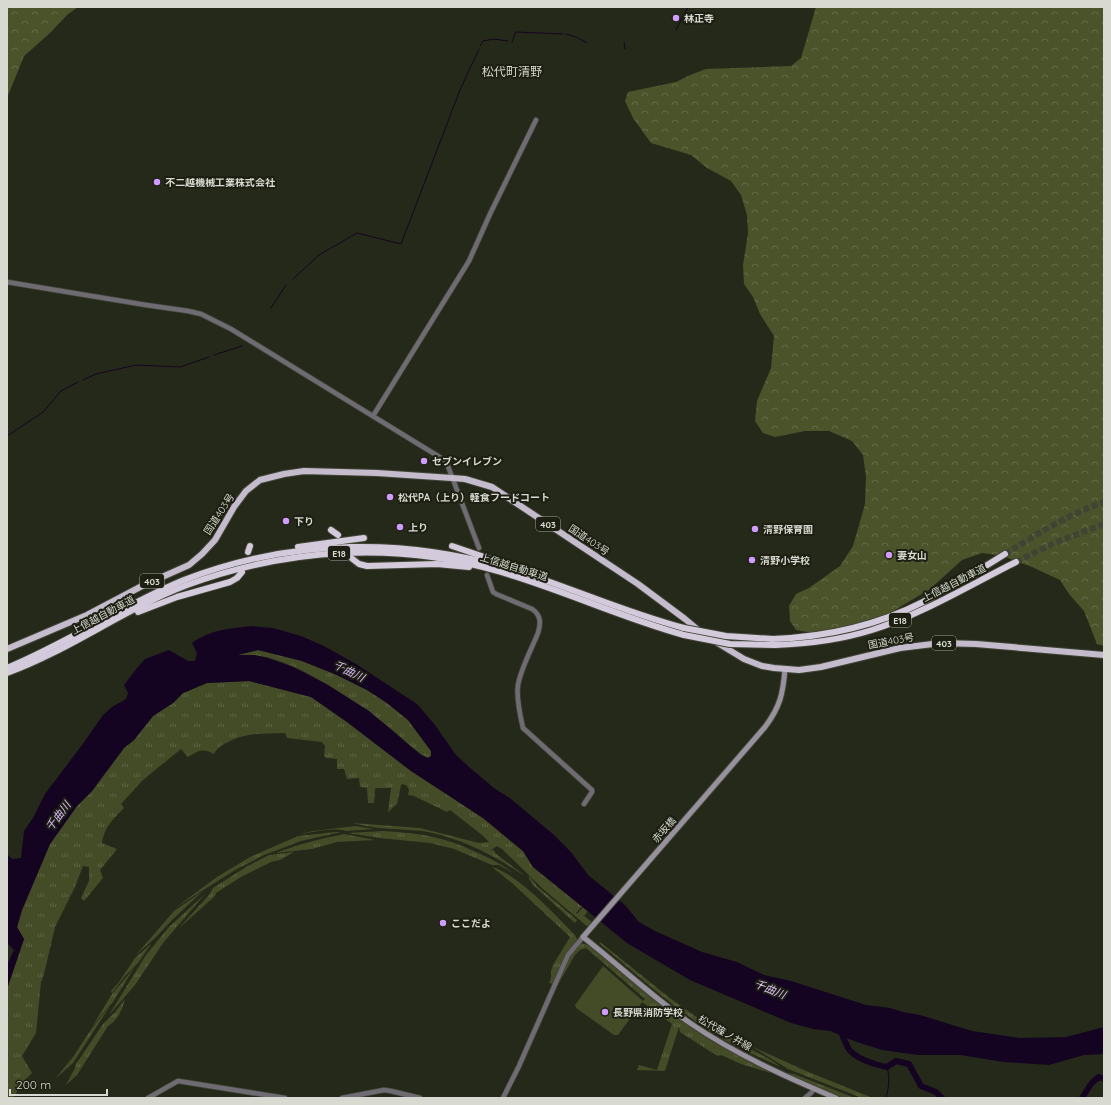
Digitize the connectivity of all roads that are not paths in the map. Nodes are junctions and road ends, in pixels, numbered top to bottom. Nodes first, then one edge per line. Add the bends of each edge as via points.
1 (536, 120) dead end
2 (7, 282) edge
3 (373, 416) junction
4 (452, 478) junction
5 (331, 530) dead end
6 (338, 536) dead end
7 (364, 538) dead end
8 (452, 546) dead end
9 (479, 548) dead end
10 (1005, 554) tunnel mouth
11 (350, 557) dead end
12 (1016, 562) tunnel mouth
13 (234, 563) junction
14 (242, 572) dead end
15 (486, 575) dead end
16 (533, 582) junction
17 (574, 591) junction
18 (66, 647) junction
19 (7, 648) edge
20 (1104, 655) edge
21 (7, 668) edge
22 (785, 670) junction
23 (7, 674) edge
24 (584, 804) dead end
25 (585, 935) junction
26 (814, 1088) junction
27 (148, 1098) edge
28 (285, 1098) edge
29 (342, 1098) edge
30 (420, 1098) edge
31 (503, 1098) edge
32 (805, 1098) edge
33 (836, 1098) edge

1 - 3 street via 468,261
2 - 3 street via 201,314 248,338
3 - 4 street via 446,461
4 - 9 street
4 - 19 highway, 国道403号 / 403 via 304,471 260,480 246,491 234,506 215,540 189,565 87,615
4 - 22 highway, 国道403号 / 403 via 492,487 638,584 703,634 744,659 762,666
5 - 6 highway
7 - 13 highway via 298,547
8 - 17 highway via 534,574
10 - 17 highway, 上信越自動車道 / E18, bridge via 922,603 854,628 821,635 772,639 726,636 684,628 635,614
11 - 16 highway via 367,566 458,566
12 - 16 highway, 上信越自動車道 / E18, bridge via 930,607 889,624 840,638 775,646 730,644 684,635 649,625
13 - 17 highway, 上信越自動車道 / E18 via 322,548 408,548 482,561
13 - 21 highway, 上信越自動車道 / E18 via 157,592
14 - 18 highway via 230,582 158,604
15 - 24 street via 493,592 537,612 540,626 518,685 523,728 592,790
16 - 18 highway, 上信越自動車道 / E18 via 480,566 426,556 372,552 306,555 244,567 186,586 140,607
18 - 23 highway, 上信越自動車道 / E18
20 - 22 highway, 国道403号 / 403 via 941,643 900,648 821,667
22 - 25 main road, 赤坂橋 via 783,691 775,713
25 - 26 main road, 松代篠ノ井線 via 665,1005 690,1023 731,1048
25 - 31 street via 568,955
26 - 32 street
26 - 33 main road, 松代篠ノ井線
27 - 28 street via 178,1081
29 - 30 street via 384,1090

